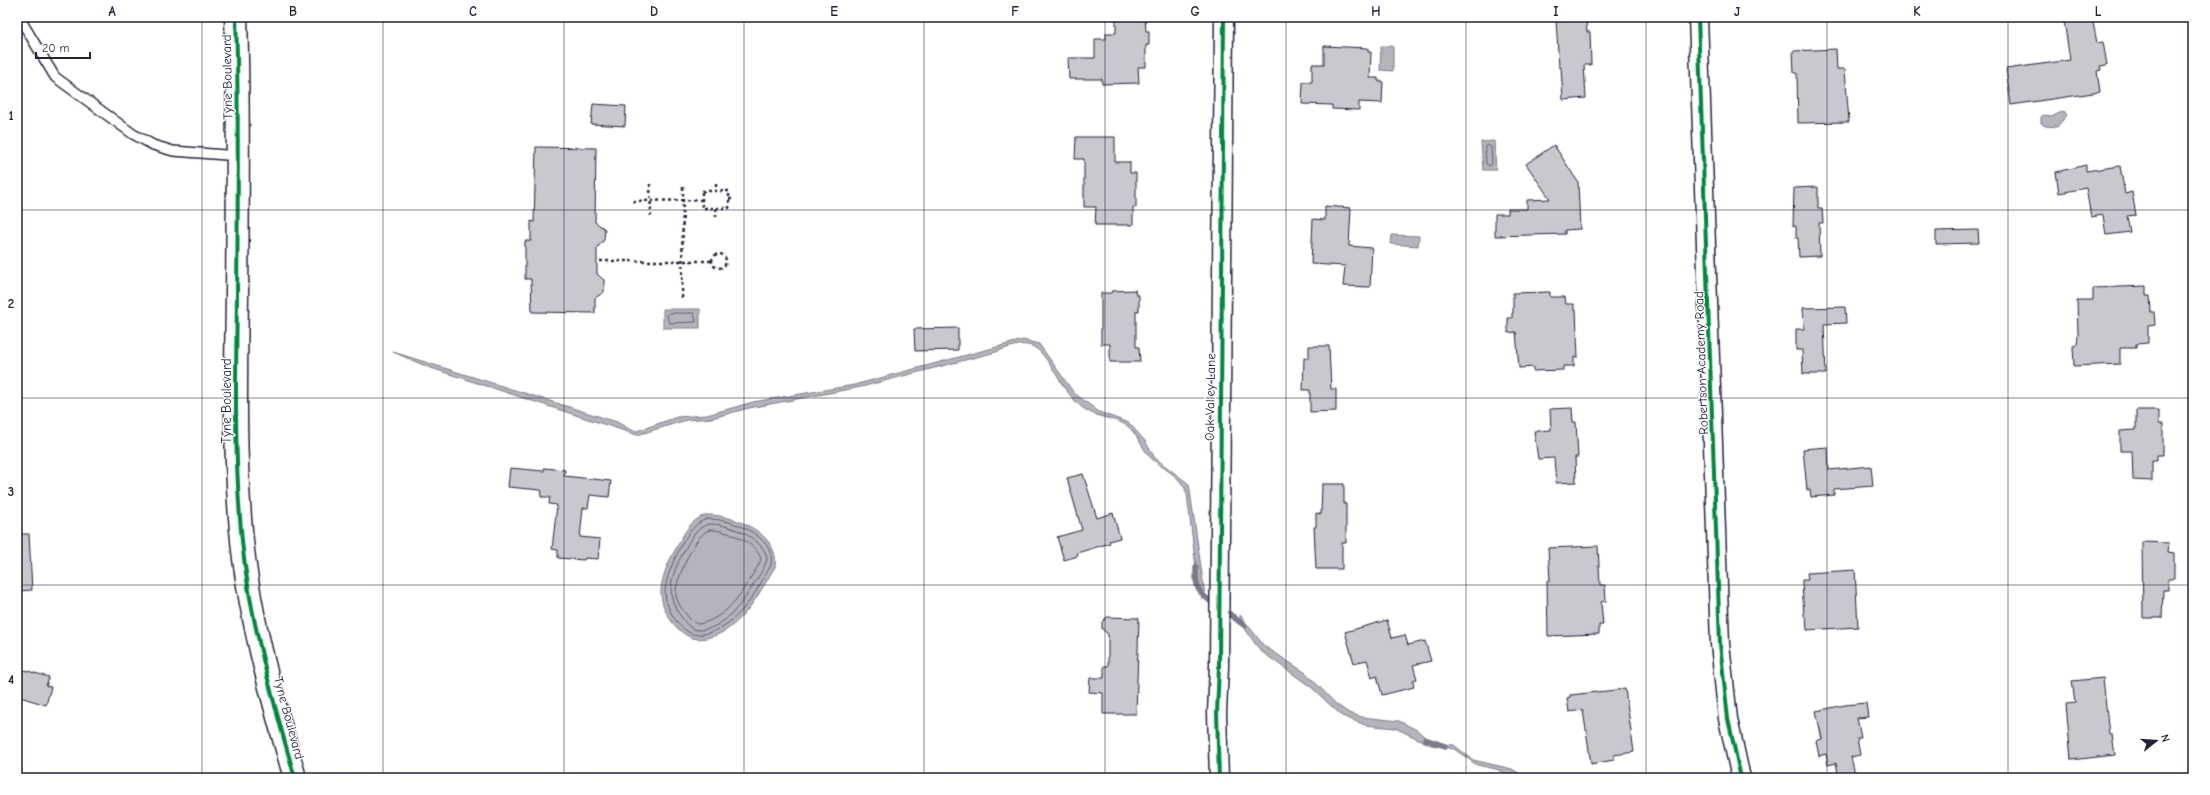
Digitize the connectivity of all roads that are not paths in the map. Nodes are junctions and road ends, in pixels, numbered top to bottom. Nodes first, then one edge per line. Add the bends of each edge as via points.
1 (18, 17) edge
2 (236, 17) edge
3 (1224, 17) edge
4 (1698, 17) edge
5 (238, 156) junction
6 (295, 778) edge
7 (1219, 778) edge
8 (1741, 778) edge

1 - 5 lane via 55,77 133,134 153,145 173,151
2 - 5 street, Tyne Boulevard
3 - 7 street, Oak Valley Lane via 1217,713
4 - 8 street, Robertson Academy Road via 1720,644 1728,719
5 - 6 street, Tyne Boulevard via 236,464 241,531 249,588 270,692

